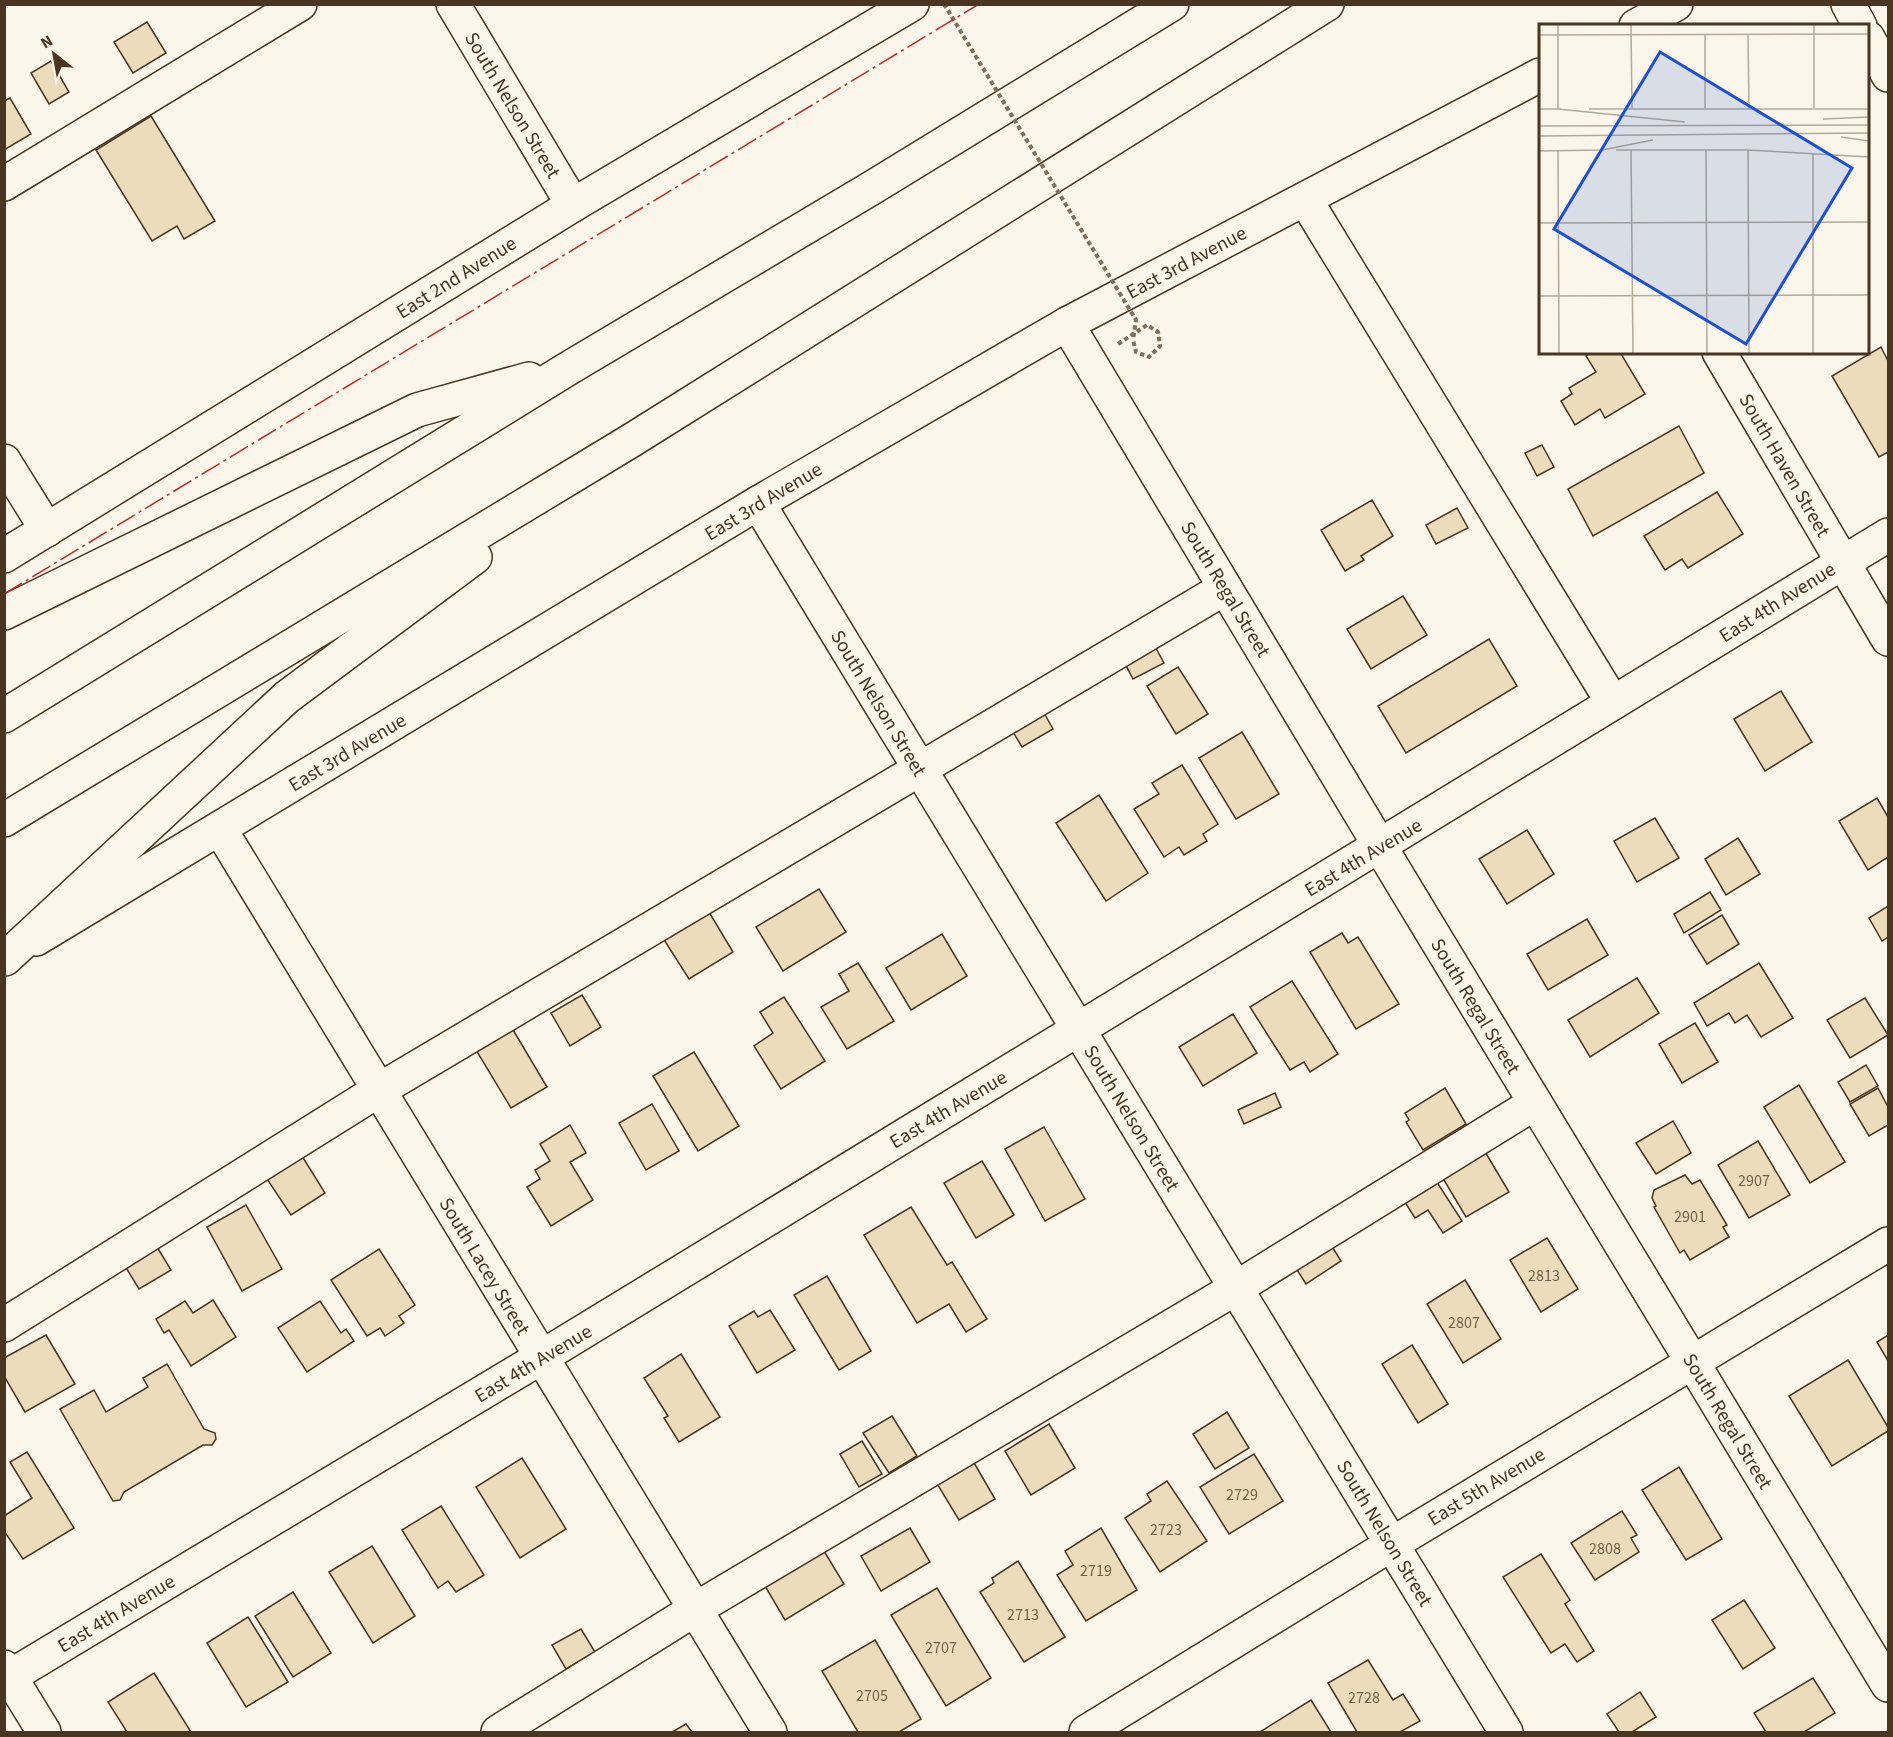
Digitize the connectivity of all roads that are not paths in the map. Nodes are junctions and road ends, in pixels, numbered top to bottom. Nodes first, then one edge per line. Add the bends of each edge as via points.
1 (300, 4) edge
2 (453, 4) edge
3 (1172, 4) edge
4 (1327, 4) edge
5 (1676, 4) edge
6 (1848, 4) edge
7 (892, 10) edge
8 (1640, 24) edge
9 (1859, 24) edge
10 (1869, 40) edge
11 (1888, 75) edge
12 (1539, 76) edge
13 (4, 184) edge
14 (1305, 199) junction
15 (573, 205) junction
16 (1067, 324) junction
17 (1720, 354) edge
18 (569, 368) junction
19 (632, 440) junction
20 (4, 461) edge
21 (758, 503) junction
22 (46, 530) junction
23 (1888, 535) edge
24 (4, 555) edge
25 (1841, 562) junction
26 (1225, 588) junction
27 (4, 613) edge
28 (1888, 639) edge
29 (1613, 703) junction
30 (4, 716) edge
31 (921, 771) junction
32 (4, 820) edge
33 (220, 829) junction
34 (1380, 846) junction
35 (5, 959) edge
36 (1078, 1029) junction
37 (379, 1090) junction
38 (1535, 1103) junction
39 (1888, 1244) edge
40 (1236, 1288) junction
41 (4, 1325) edge
42 (540, 1359) junction
43 (1691, 1362) junction
44 (1392, 1544) junction
45 (694, 1610) junction
46 (6, 1674) edge
47 (1888, 1685) edge
48 (44, 1732) edge
49 (498, 1732) edge
50 (770, 1732) edge
51 (1086, 1732) edge
52 (1506, 1732) edge

1 - 13 main road
2 - 15 main road, South Nelson Street
3 - 18 main road
4 - 19 main road
5 - 8 main road
6 - 9 main road
7 - 15 main road, East 2nd Avenue
10 - 11 main road
12 - 14 main road, East 3rd Avenue
14 - 16 main road, East 3rd Avenue
14 - 29 main road
15 - 22 main road, East 2nd Avenue
16 - 21 main road, East 3rd Avenue
16 - 26 main road, South Regal Street
17 - 25 main road, South Haven Street
18 - 27 main road via 417,410
18 - 30 main road
19 - 32 main road
19 - 35 main road via 287,697
20 - 22 main road
21 - 31 main road, South Nelson Street
21 - 33 main road, East 3rd Avenue
22 - 24 main road, East 2nd Avenue
23 - 25 main road, East 4th Avenue
25 - 28 main road, South Haven Street
25 - 29 main road, East 4th Avenue
26 - 31 main road
26 - 34 main road, South Regal Street
29 - 34 main road, East 4th Avenue
31 - 36 main road, South Nelson Street
31 - 37 main road
33 - 35 main road, East 3rd Avenue
33 - 37 main road, South Lacey Street
34 - 36 main road, East 4th Avenue
34 - 38 main road, South Regal Street
36 - 40 main road, South Nelson Street
36 - 42 main road, East 4th Avenue
37 - 41 main road
37 - 42 main road, South Lacey Street
38 - 40 main road
38 - 43 main road, South Regal Street
39 - 43 main road, East 5th Avenue
40 - 44 main road, South Nelson Street
40 - 45 main road
42 - 45 main road, South Lacey Street
42 - 46 main road, East 4th Avenue
43 - 44 main road, East 5th Avenue
43 - 47 main road, South Regal Street
44 - 51 main road, East 5th Avenue
44 - 52 main road, South Nelson Street
45 - 49 main road
45 - 50 main road, South Lacey Street
46 - 48 main road

